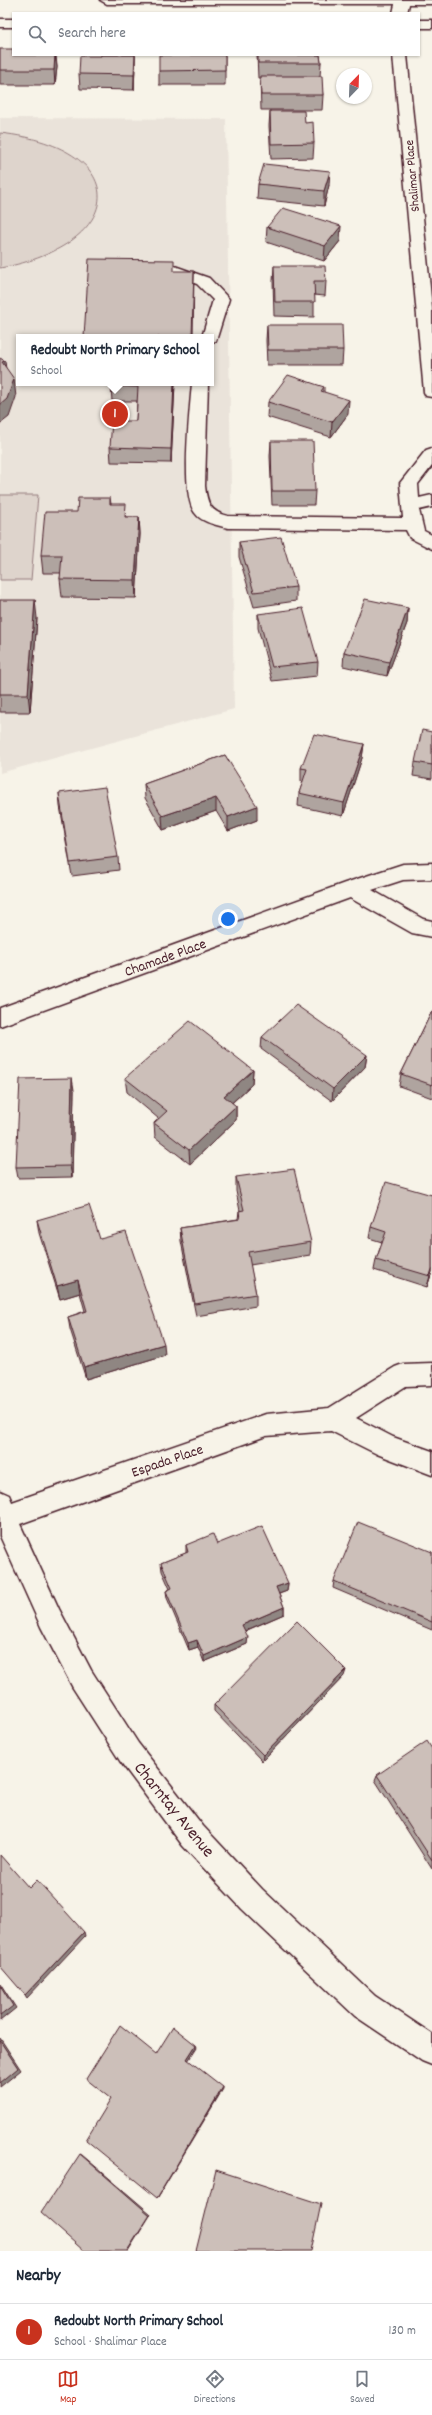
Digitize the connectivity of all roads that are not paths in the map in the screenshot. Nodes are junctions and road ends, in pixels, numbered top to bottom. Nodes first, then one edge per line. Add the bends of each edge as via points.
1 (107, 0) edge
2 (403, 0) edge
3 (432, 0) edge
4 (400, 12) edge
5 (0, 23) edge
6 (12, 23) edge
7 (420, 24) edge
8 (432, 24) edge
9 (400, 56) edge
10 (154, 264) edge
11 (211, 334) edge
12 (200, 386) edge
13 (432, 392) edge
14 (432, 454) edge
15 (432, 501) edge
16 (410, 506) junction
17 (413, 524) junction
18 (432, 543) edge
19 (432, 871) edge
20 (352, 889) junction
21 (432, 929) edge
22 (0, 1017) edge
23 (432, 1374) edge
24 (334, 1419) junction
25 (432, 1463) edge
26 (2, 1510) edge
27 (432, 2051) edge

1 - 2 street
2 - 3 street
2 - 4 street
5 - 6 street
7 - 8 street
9 - 13 street, Shalimar Place
10 - 11 street via 203,281 222,299
12 - 17 street via 198,502 202,510 215,519 228,522
14 - 16 street via 409,483
15 - 16 street
16 - 17 street
17 - 18 street via 416,534
19 - 20 street, Chamade Place via 403,872
20 - 21 street via 413,925
20 - 22 street, Chamade Place
23 - 24 street, Espada Place via 403,1375
24 - 25 street via 386,1446
24 - 26 street, Espada Place via 266,1425
26 - 27 street, Charntay Avenue via 50,1618 82,1679 129,1752 193,1836 252,1899 365,2006

